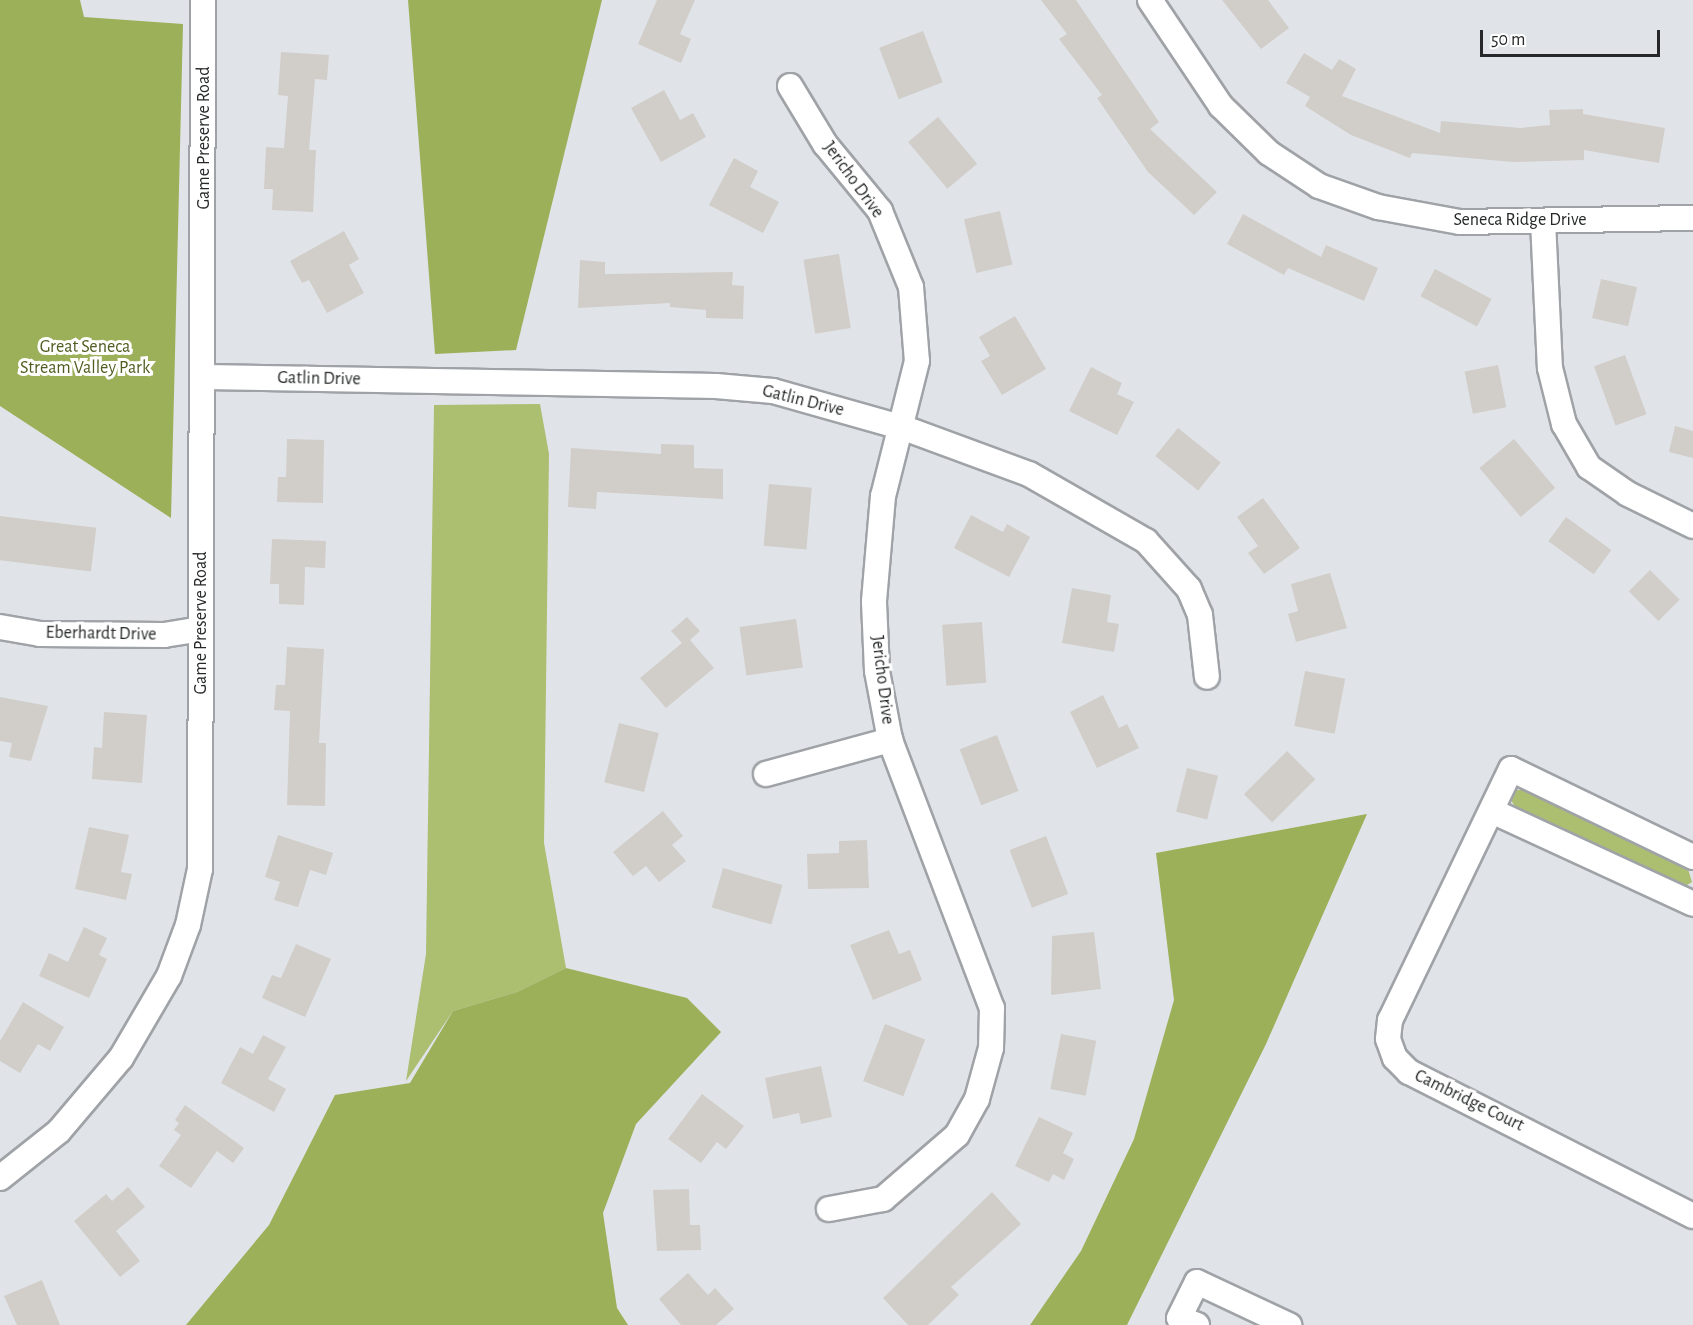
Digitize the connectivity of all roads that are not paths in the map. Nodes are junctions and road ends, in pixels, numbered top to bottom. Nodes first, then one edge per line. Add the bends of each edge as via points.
1 (203, 0) edge
2 (1150, 0) edge
3 (790, 86) dead end
4 (1693, 218) edge
5 (1543, 221) junction
6 (206, 377) junction
7 (903, 428) junction
8 (1693, 526) edge
9 (0, 627) edge
10 (201, 628) junction
11 (1207, 677) dead end
12 (890, 740) junction
13 (766, 774) dead end
14 (1492, 810) junction
15 (1693, 857) edge
16 (1693, 904) edge
17 (0, 1178) edge
18 (829, 1209) dead end
19 (1693, 1216) edge
20 (1282, 1324) edge
21 (1197, 1325) edge

1 - 6 street, Game Preserve Road
2 - 5 street, Seneca Ridge Drive via 1221,106 1269,153 1319,186 1378,207 1460,222
3 - 7 street, Jericho Drive via 825,144 880,211 911,287 917,361
4 - 5 street, Seneca Ridge Drive
5 - 8 street via 1550,368 1564,424 1589,467 1628,494
6 - 7 street, Gatlin Drive via 716,386 773,391
6 - 10 street, Game Preserve Road
7 - 11 street, Gatlin Drive via 1029,474 1146,541 1189,589 1200,615
7 - 12 street, Jericho Drive via 883,496 874,602 877,671
9 - 10 street, Eberhardt Drive via 74,634 164,635
10 - 17 street, Game Preserve Road via 200,869 188,925 169,976 121,1058 59,1131
12 - 13 street
12 - 18 street, Jericho Drive via 992,1008 991,1048 977,1099 957,1135 883,1199
14 - 15 street, Cambridge Court via 1511,769
14 - 16 street
14 - 19 street, Cambridge Court via 1390,1020 1388,1039 1395,1058 1409,1072
20 - 21 street via 1197,1282 1179,1318

